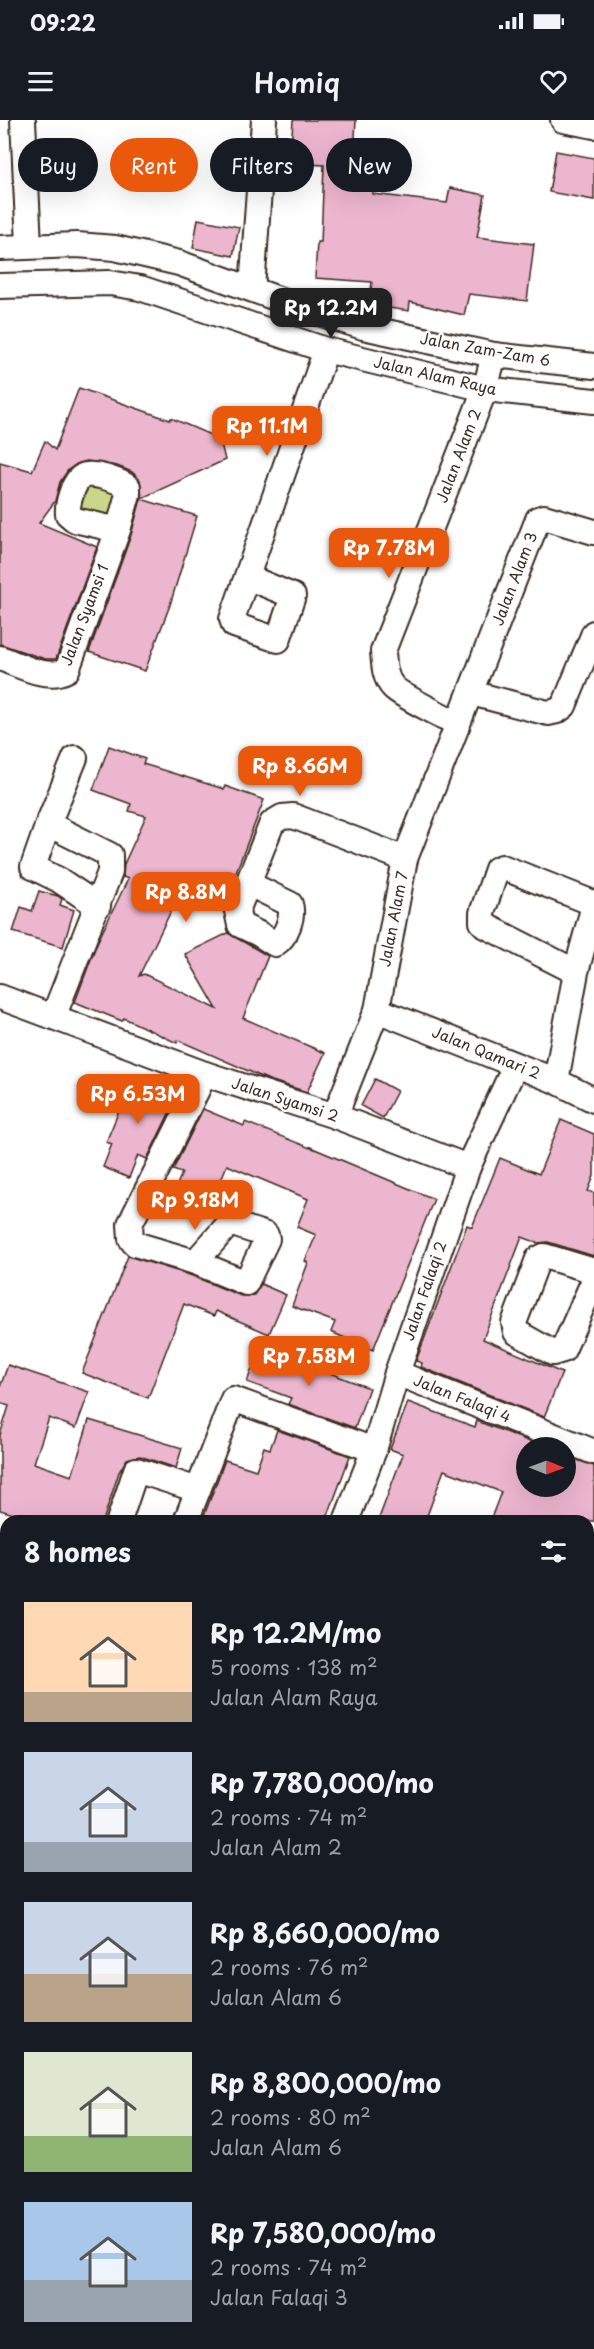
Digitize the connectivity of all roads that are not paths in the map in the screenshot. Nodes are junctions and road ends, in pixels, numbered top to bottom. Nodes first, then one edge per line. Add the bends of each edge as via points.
1 (23, 120) edge
2 (264, 120) edge
3 (563, 120) edge
4 (594, 126) edge
5 (29, 245) junction
6 (0, 248) edge
7 (0, 286) edge
8 (252, 289) junction
9 (326, 350) junction
10 (494, 355) junction
11 (594, 366) edge
12 (485, 390) junction
13 (594, 401) edge
14 (118, 530) dead end
15 (594, 532) edge
16 (247, 577) dead end
17 (594, 633) edge
18 (0, 658) edge
19 (471, 693) junction
20 (458, 724) junction
21 (75, 758) dead end
22 (48, 824) junction
23 (405, 859) junction
24 (247, 883) dead end
25 (98, 906) junction
26 (576, 972) junction
27 (0, 997) edge
28 (377, 1010) junction
29 (54, 1015) junction
30 (515, 1066) junction
31 (205, 1074) junction
32 (556, 1081) junction
33 (594, 1100) edge
34 (335, 1116) junction
35 (468, 1167) junction
36 (195, 1262) dead end
37 (594, 1271) edge
38 (594, 1280) edge
39 (397, 1373) junction
40 (374, 1450) junction
41 (594, 1452) edge
42 (198, 1490) junction
43 (121, 1515) edge
44 (188, 1515) edge
45 (348, 1515) edge

1 - 5 street
2 - 8 street
3 - 4 street
5 - 6 street, Jalan Zam-Zam 6
5 - 8 street, Jalan Zam-Zam 6 via 115,248 179,263
7 - 9 street, Jalan Alam Raya via 110,283 140,288
8 - 10 street, Jalan Zam-Zam 6 via 363,327
9 - 12 street, Jalan Alam Raya
9 - 16 street
10 - 11 street, Jalan Zam-Zam 6
10 - 12 street, Jalan Alam 2
12 - 13 street, Jalan Alam Raya
12 - 20 street, Jalan Alam 2 via 383,651 387,677 394,688
14 - 18 street, Jalan Syamsi 1 via 67,669 47,675
15 - 19 street, Jalan Alam 3 via 544,517 538,519
17 - 19 street via 561,710 548,713
19 - 20 street, Jalan Alam 3
20 - 23 street, Jalan Alam 7
21 - 22 street
22 - 25 street via 33,867
22 - 25 street via 110,855 110,872
23 - 24 street via 293,816 282,817 272,823
23 - 28 street, Jalan Alam 7
25 - 29 street
26 - 26 street via 593,915 591,904 502,867 497,869 482,922
26 - 32 street
27 - 29 street, Jalan Syamsi 2
28 - 30 street, Jalan Qamari 2
28 - 34 street, Jalan Alam 7
29 - 31 street, Jalan Syamsi 2
30 - 32 street, Jalan Qamari 2
30 - 35 street, Jalan Falaqi 2
31 - 34 street, Jalan Syamsi 2
31 - 36 street via 129,1231 135,1244
32 - 33 street, Jalan Qamari 2
34 - 35 street, Jalan Syamsi 2
35 - 39 street, Jalan Falaqi 2
37 - 38 street via 544,1256 538,1259 514,1323 516,1332 553,1353 563,1350
39 - 40 street, Jalan Falaqi 2
39 - 41 street, Jalan Falaqi 4
40 - 42 street via 233,1399
40 - 45 street, Jalan Falaqi 2
42 - 43 street via 136,1470
42 - 44 street

